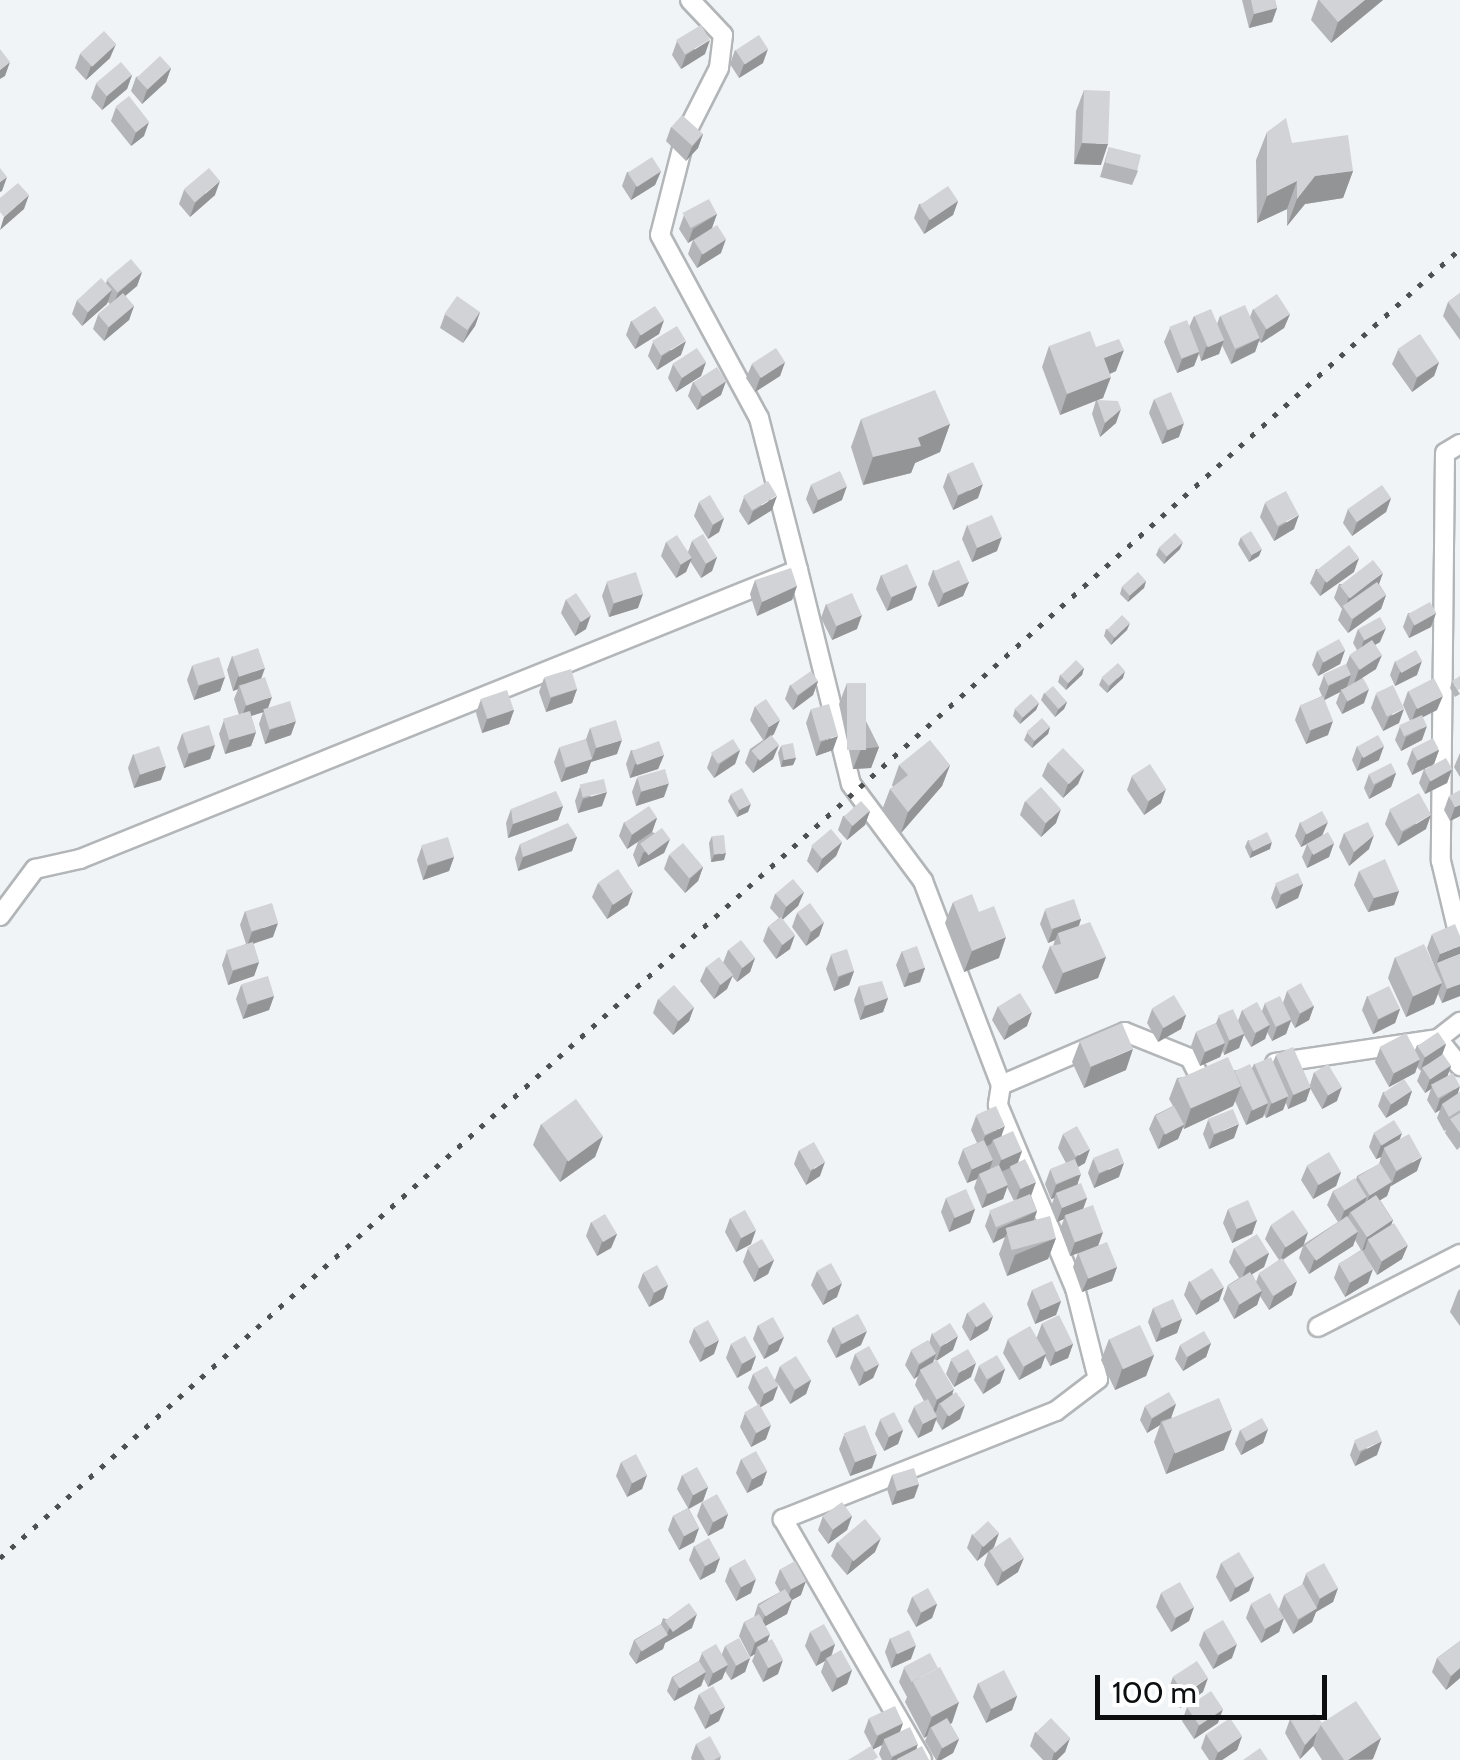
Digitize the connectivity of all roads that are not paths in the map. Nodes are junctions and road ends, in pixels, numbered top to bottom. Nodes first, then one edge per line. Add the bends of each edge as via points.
1 (690, 0) edge
2 (1460, 444) edge
3 (798, 570) junction
4 (0, 916) edge
5 (1460, 941) edge
6 (1460, 1022) edge
7 (1438, 1039) junction
8 (1460, 1066) edge
9 (1257, 1071) edge
10 (1224, 1084) edge
11 (1001, 1085) junction
12 (1460, 1254) edge
13 (1318, 1327) dead end
14 (922, 1760) edge

1 - 3 street via 724,35 720,68 686,133 660,235 759,418
2 - 5 street via 1445,452 1441,861
3 - 4 street via 98,852 35,869
3 - 11 street via 851,784 923,881
6 - 7 street
7 - 8 street
7 - 9 street via 1290,1057
10 - 11 street via 1207,1091 1190,1058 1126,1032
11 - 14 street via 998,1105 1037,1183 1098,1379 1056,1411 783,1518
12 - 13 street

